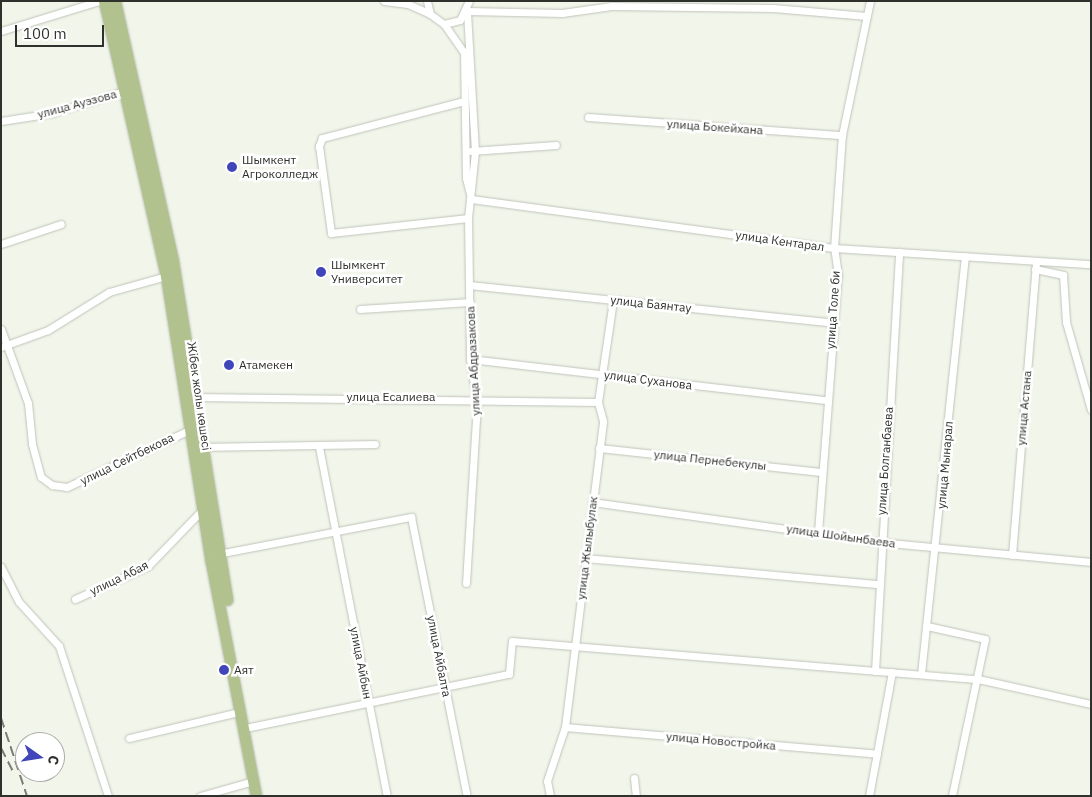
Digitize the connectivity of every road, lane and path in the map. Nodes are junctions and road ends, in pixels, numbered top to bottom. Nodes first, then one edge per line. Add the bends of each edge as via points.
1 (99, 1) edge
2 (104, 1) edge
3 (115, 1) edge
4 (384, 1) edge
5 (427, 1) edge
6 (469, 1) edge
7 (870, 1) edge
8 (595, 5) edge
9 (467, 11) junction
10 (430, 14) junction
11 (867, 16) junction
12 (444, 24) junction
13 (1, 31) edge
14 (124, 91) junction
15 (464, 101) junction
16 (588, 118) dead end
17 (1, 121) edge
18 (842, 136) junction
19 (556, 145) dead end
20 (465, 151) junction
21 (475, 151) junction
22 (472, 199) junction
23 (468, 218) junction
24 (61, 224) dead end
25 (1, 244) edge
26 (834, 248) junction
27 (898, 252) junction
28 (965, 256) junction
29 (1091, 264) edge
30 (1036, 265) junction
31 (166, 276) junction
32 (469, 285) junction
33 (613, 300) junction
34 (470, 302) junction
35 (360, 309) dead end
36 (834, 323) junction
37 (1, 329) edge
38 (4, 346) edge
39 (470, 359) junction
40 (603, 375) junction
41 (190, 397) junction
42 (473, 397) junction
43 (826, 400) junction
44 (598, 402) junction
45 (1091, 410) edge
46 (189, 430) junction
47 (375, 444) dead end
48 (201, 447) junction
49 (319, 447) junction
50 (599, 448) junction
51 (821, 472) junction
52 (592, 502) junction
53 (202, 510) junction
54 (336, 531) junction
55 (818, 532) junction
56 (879, 542) junction
57 (937, 548) junction
58 (218, 554) junction
59 (1012, 555) junction
60 (585, 558) junction
61 (1091, 562) edge
62 (1, 567) edge
63 (466, 583) dead end
64 (879, 584) junction
65 (75, 599) dead end
66 (927, 626) junction
67 (575, 647) junction
68 (875, 671) junction
69 (892, 672) junction
70 (921, 674) junction
71 (978, 679) junction
72 (445, 688) junction
73 (369, 704) junction
74 (1091, 704) edge
75 (240, 712) junction
76 (250, 726) junction
77 (565, 727) junction
78 (129, 738) dead end
79 (877, 754) junction
80 (634, 778) dead end
81 (253, 781) junction
82 (108, 796) edge
83 (200, 796) edge
84 (256, 796) edge
85 (263, 796) edge
86 (387, 796) edge
87 (467, 796) edge
88 (550, 796) edge
89 (636, 796) edge
90 (869, 796) edge
91 (952, 796) edge

1 - 13 street
2 - 14 main road, Жібек жолы көшесі
3 - 41 main road, Жібек жолы көшесі via 173,261
4 - 10 street via 408,4
5 - 10 street
6 - 9 street, улица Абдразакова
7 - 11 street, улица Толе би
8 - 9 street via 562,13
8 - 11 street via 774,8
9 - 12 street via 460,20
9 - 21 street, улица Абдразакова
10 - 12 street
11 - 18 street, улица Толе би
12 - 15 street, улица Абдразакова via 464,54
14 - 17 street, улица Ауэзова via 52,113
14 - 31 main road, Жібек жолы көшесі
15 - 20 street, улица Абдразакова
15 - 23 street via 322,138 319,146 330,233
16 - 18 street, улица Бокейхана
18 - 26 street, улица Толе би
19 - 21 street
20 - 21 street
20 - 22 street, улица Абдразакова
21 - 22 street, улица Абдразакова
22 - 23 street, улица Абдразакова
22 - 26 street, улица Кентарал
23 - 32 street, улица Абдразакова
24 - 25 street
26 - 27 street, улица Кентарал
26 - 36 street, улица Толе би via 838,275
27 - 28 street, улица Кентарал
27 - 56 street, улица Болганбаева
28 - 30 street, улица Кентарал
28 - 57 street, улица Мынарал
29 - 30 street, улица Кентарал
30 - 45 street via 1063,275 1066,322
30 - 59 street, улица Астана
31 - 38 street via 109,292 48,330
31 - 41 main road, Жібек жолы көшесі
32 - 33 street, улица Баянтау
32 - 34 street, улица Абдразакова
33 - 36 street, улица Баянтау
33 - 40 street, улица Жылыбулак
34 - 35 street
34 - 39 street, улица Абдразакова
36 - 43 street, улица Толе би
37 - 38 street
38 - 46 street, улица Сейтбекова via 28,403 32,444 41,477 66,487
39 - 40 street, улица Суханова
39 - 42 street, улица Абдразакова
40 - 43 street, улица Суханова
40 - 44 street, улица Жылыбулак
41 - 42 street, улица Есалиева
41 - 46 main road, Жібек жолы көшесі
41 - 48 main road, Жібек жолы көшесі
42 - 44 street, улица Есалиева
42 - 63 street, улица Абдразакова via 477,405
43 - 51 street, улица Толе би
44 - 50 street, улица Жылыбулак via 603,421
46 - 53 main road, Жібек жолы көшесі
47 - 49 street
48 - 49 street
48 - 58 main road, Жібек жолы көшесі
49 - 54 street, улица Айбын
50 - 51 street, улица Пернебекулы
50 - 52 street, улица Жылыбулак
51 - 55 street, улица Толе би
52 - 55 street, улица Шойынбаева
52 - 60 street, улица Жылыбулак
53 - 65 street, улица Абая via 148,566
53 - 75 main road, Жібек жолы көшесі
54 - 58 street
54 - 72 street, улица Айбалта via 411,517
54 - 73 street, улица Айбын
55 - 56 street, улица Шойынбаева
56 - 57 street, улица Шойынбаева
56 - 64 street, улица Болганбаева
57 - 59 street, улица Шойынбаева
57 - 66 street, улица Мынарал
58 - 76 main road, Жібек жолы көшесі
59 - 61 street, улица Шойынбаева
60 - 64 street
60 - 67 street, улица Жылыбулак
62 - 82 street via 19,602 60,646
64 - 68 street, улица Болганбаева
66 - 70 street, улица Мынарал
66 - 71 street via 985,639
67 - 68 street
67 - 72 street via 512,641 508,674
67 - 77 street, улица Жылыбулак
68 - 69 street
69 - 70 street
69 - 79 street
70 - 71 street
71 - 74 street
71 - 91 street
72 - 73 street
72 - 87 street, улица Айбалта
73 - 76 street
73 - 86 street, улица Айбын
75 - 78 street
75 - 81 main road, Жібек жолы көшесі
76 - 85 main road, Жібек жолы көшесі
77 - 79 street, улица Новостройка
77 - 88 street, улица Жылыбулак via 547,781
79 - 90 street
80 - 89 street
81 - 83 street
81 - 84 main road, Жібек жолы көшесі

